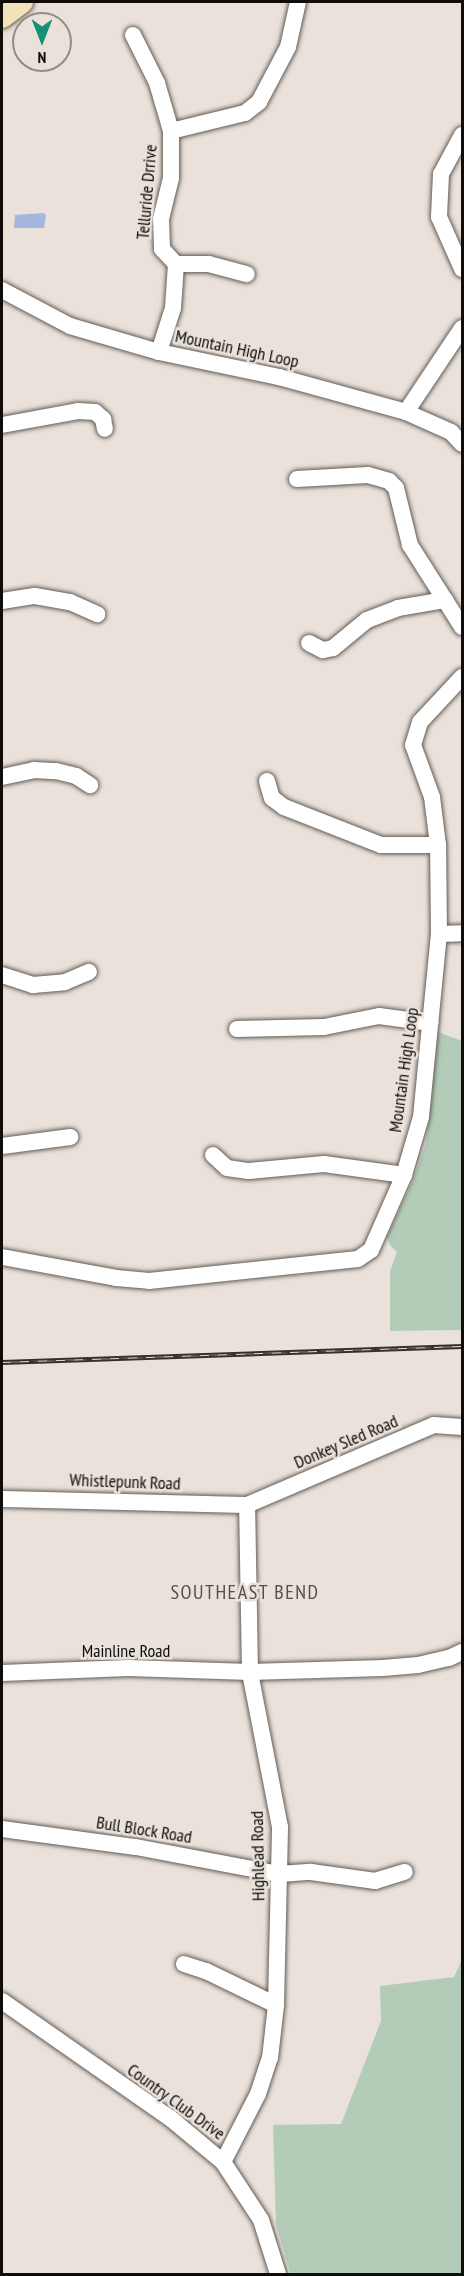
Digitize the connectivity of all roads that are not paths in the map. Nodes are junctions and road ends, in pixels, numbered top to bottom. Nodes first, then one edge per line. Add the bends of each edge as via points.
1 (22, 2) edge
2 (298, 2) edge
3 (2, 17) edge
4 (133, 35) dead end
5 (171, 131) junction
6 (462, 135) edge
7 (176, 264) junction
8 (462, 269) edge
9 (247, 274) dead end
10 (2, 290) edge
11 (462, 328) edge
12 (159, 352) junction
13 (406, 412) junction
14 (2, 425) edge
15 (105, 429) dead end
16 (462, 444) edge
17 (297, 479) dead end
18 (445, 600) junction
19 (2, 601) edge
20 (97, 614) dead end
21 (462, 627) edge
22 (309, 643) dead end
23 (462, 677) edge
24 (2, 777) edge
25 (267, 781) dead end
26 (90, 785) dead end
27 (438, 845) junction
28 (462, 933) edge
29 (439, 934) junction
30 (89, 972) dead end
31 (2, 975) edge
32 (431, 1023) junction
33 (237, 1029) dead end
34 (70, 1137) dead end
35 (2, 1146) edge
36 (213, 1155) dead end
37 (404, 1175) junction
38 (2, 1257) edge
39 (462, 1426) edge
40 (2, 1498) edge
41 (248, 1505) junction
42 (462, 1652) edge
43 (250, 1672) junction
44 (2, 1673) edge
45 (2, 1829) edge
46 (405, 1872) dead end
47 (279, 1874) junction
48 (184, 1964) dead end
49 (2, 2001) edge
50 (276, 2004) junction
51 (223, 2162) junction
52 (278, 2274) edge

1 - 3 main road
2 - 5 street via 288,47 259,102 245,113
4 - 5 street, Telluride Drrive via 158,83
5 - 7 street, Telluride Drrive via 171,178 161,219 162,249
6 - 8 street via 441,174 439,216
7 - 9 street via 209,264
7 - 12 street via 173,308
10 - 12 street, Mountain High Loop via 70,326
11 - 13 street
12 - 13 street, Mountain High Loop via 279,376
13 - 16 street, Mountain High Loop via 451,432
14 - 15 street via 78,411 94,412 103,419
17 - 18 street via 368,475 389,481 396,488 410,545
18 - 21 street
18 - 22 street via 398,608 367,620 333,648 322,650
19 - 20 street via 35,596 70,602
23 - 27 street, Mountain High Loop via 420,722 413,746 432,797
24 - 26 street via 34,770 56,771
25 - 27 street via 272,798 284,807 381,845
27 - 29 street, Mountain High Loop
28 - 29 street
29 - 32 street, Mountain High Loop
30 - 31 street via 65,982 33,985
32 - 33 street via 379,1016 324,1027
32 - 37 street, Mountain High Loop via 421,1117
34 - 35 street
36 - 37 street via 227,1168 249,1171 324,1164
37 - 38 street, Mountain High Loop via 371,1250 358,1259 149,1281
39 - 41 street, Donkey Sled Road via 434,1425
40 - 41 street, Whistlepunk Road
41 - 43 street, Highlead Road
42 - 43 street, Mainline Road via 418,1665
43 - 44 street, Mainline Road via 128,1668
43 - 47 street, Highlead Road via 280,1827
45 - 47 street, Bull Block Road via 136,1847
46 - 47 street, Bull Block Road via 375,1881 311,1872
47 - 50 street, Highlead Road
48 - 50 street
49 - 51 street, Country Club Drive via 170,2118
50 - 51 street, Highlead Road via 270,2058 258,2094
51 - 52 street, Country Club Drive via 261,2220

